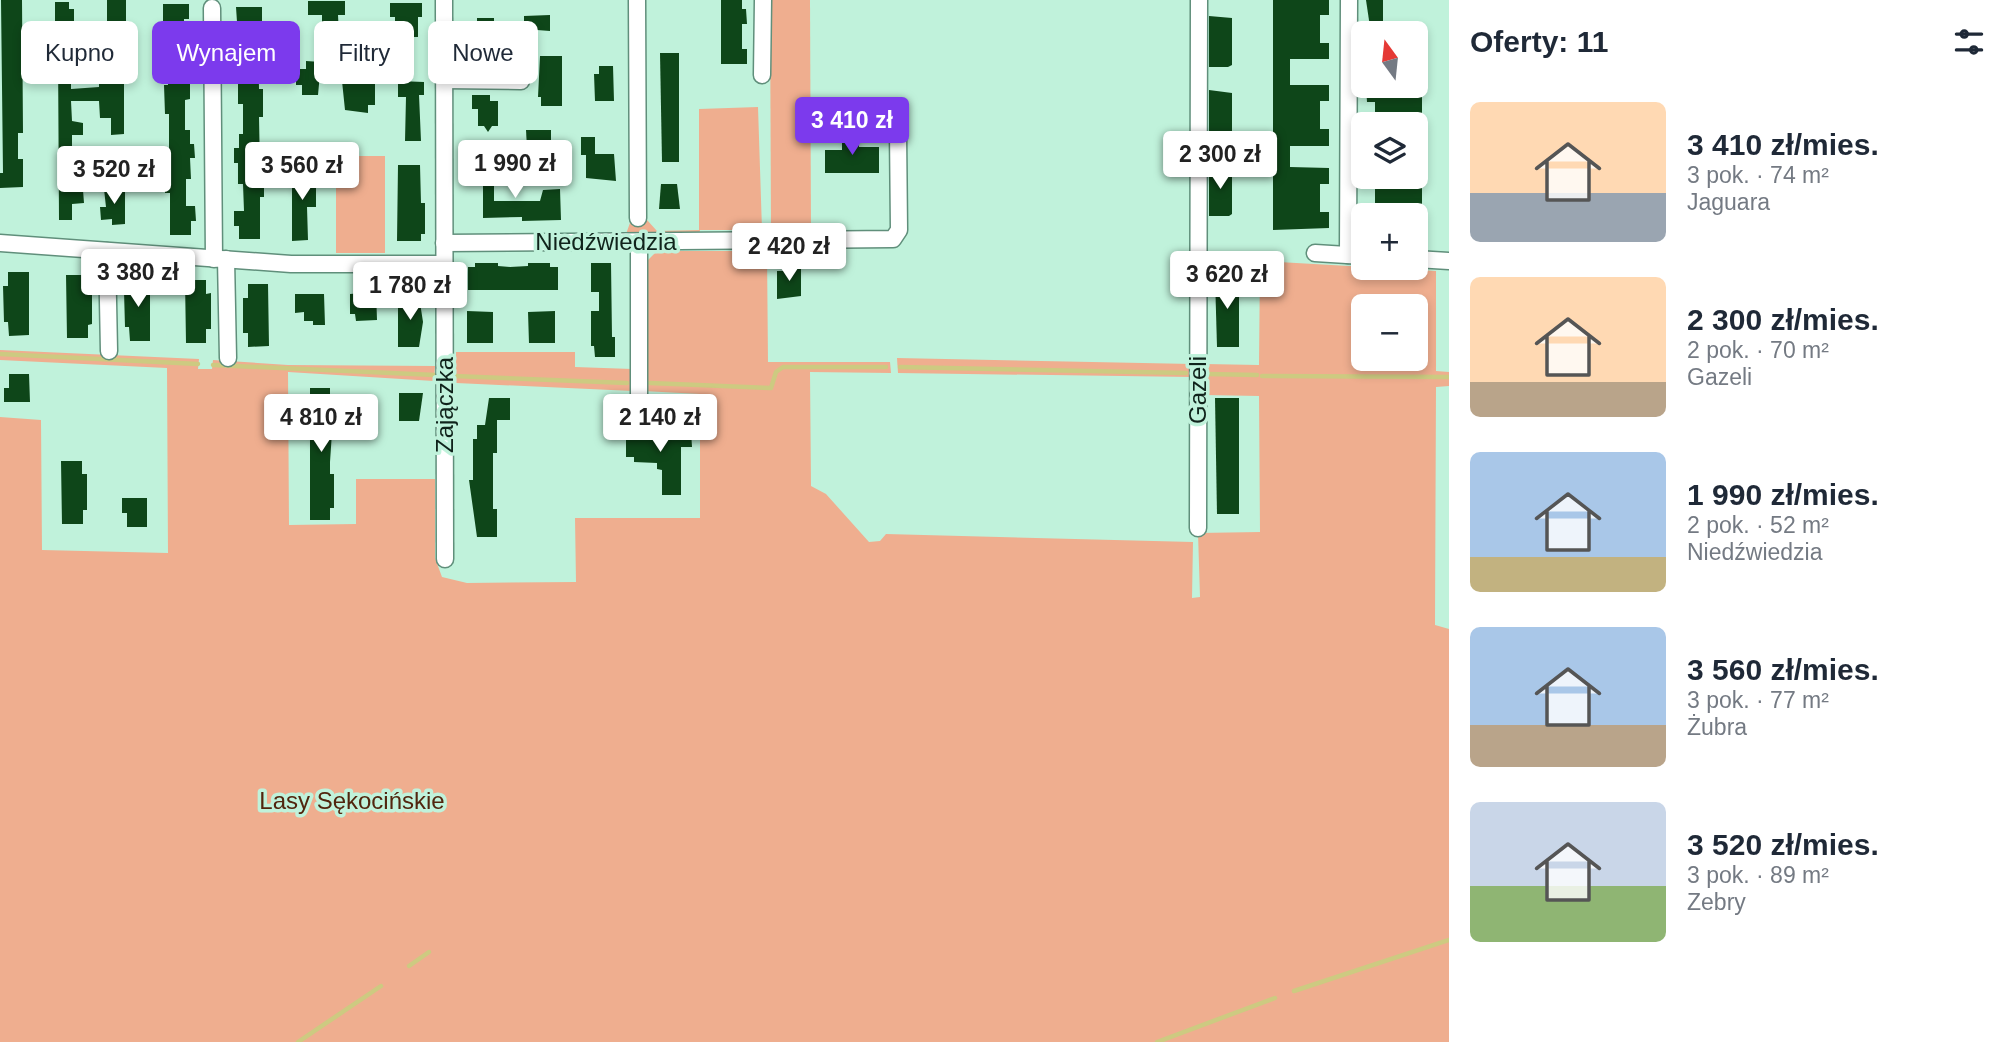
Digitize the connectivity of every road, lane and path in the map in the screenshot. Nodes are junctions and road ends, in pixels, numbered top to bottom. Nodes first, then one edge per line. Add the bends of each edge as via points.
1 (444, 0) edge
2 (636, 0) edge
3 (763, 0) edge
4 (1199, 0) edge
5 (1349, 0) edge
6 (212, 8) dead end
7 (444, 21) edge
8 (762, 75) dead end
9 (444, 84) edge
10 (898, 132) dead end
11 (1354, 203) edge
12 (638, 218) dead end
13 (639, 242) junction
14 (0, 243) edge
15 (444, 243) junction
16 (107, 251) junction
17 (1315, 253) dead end
18 (1351, 256) edge
19 (220, 259) junction
20 (1428, 260) edge
21 (1449, 261) edge
22 (444, 264) junction
23 (109, 351) dead end
24 (228, 358) dead end
25 (639, 394) dead end
26 (1198, 528) dead end
27 (445, 559) dead end

1 - 7 street, Zajączka
2 - 12 street
3 - 8 street
4 - 26 street, Gazeli
5 - 11 street
6 - 19 street
9 - 15 street, Zajączka
10 - 13 street, Niedźwiedzia via 899,230 893,239
13 - 15 street, Niedźwiedzia
13 - 25 street
14 - 16 street
15 - 22 street, Zajączka
16 - 19 street
16 - 23 street
17 - 18 street
19 - 22 street
19 - 24 street
20 - 21 street
22 - 27 street, Zajączka

